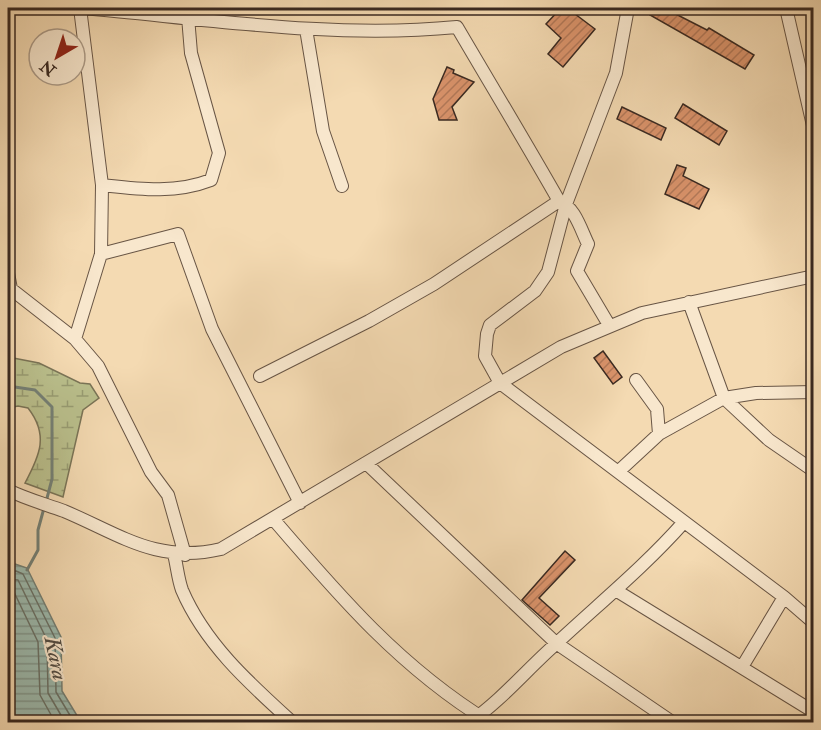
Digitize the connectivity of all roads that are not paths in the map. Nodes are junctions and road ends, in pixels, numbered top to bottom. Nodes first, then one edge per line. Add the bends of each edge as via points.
1 (82, 8) edge
2 (628, 8) edge
3 (786, 8) edge
4 (188, 17) junction
5 (306, 29) junction
6 (813, 130) edge
7 (102, 185) junction
8 (342, 186) dead end
9 (563, 202) junction
10 (101, 254) junction
11 (8, 273) edge
12 (813, 276) edge
13 (689, 302) junction
14 (609, 325) junction
15 (75, 339) junction
16 (260, 376) dead end
17 (636, 380) dead end
18 (500, 383) junction
19 (813, 392) edge
20 (724, 398) junction
21 (659, 434) junction
22 (366, 463) junction
23 (620, 471) junction
24 (813, 471) edge
25 (11, 492) edge
26 (300, 503) junction
27 (274, 520) junction
28 (684, 522) junction
29 (179, 554) junction
30 (617, 591) junction
31 (784, 597) junction
32 (813, 624) edge
33 (556, 643) junction
34 (742, 667) junction
35 (813, 712) edge
36 (479, 720) edge
37 (292, 723) edge
38 (672, 723) edge

1 - 4 street
1 - 7 street
2 - 9 street via 616,73
3 - 6 street
4 - 5 street
4 - 7 street via 190,53 219,153 211,180 193,187 160,190
5 - 8 street via 323,131
5 - 9 street via 405,32 457,27
7 - 10 street
9 - 14 street via 588,244 577,271
9 - 16 street via 435,284
9 - 18 street via 555,251 540,284 490,326 487,334 485,356
10 - 15 street
10 - 26 street via 178,234 212,329
11 - 15 street via 11,289
12 - 13 street
13 - 14 street
13 - 20 street
14 - 18 street via 561,347
15 - 29 street via 98,366 151,472 168,495
17 - 21 street via 657,409
18 - 22 street
18 - 23 street
19 - 20 street
20 - 21 street
20 - 24 street via 769,440
21 - 23 street
22 - 26 street
22 - 33 street
23 - 28 street
25 - 29 street via 65,512 122,540
26 - 27 street
27 - 29 street via 222,549
27 - 36 street via 397,655
28 - 30 street
28 - 31 street
29 - 37 street via 182,589 204,632 246,680
30 - 33 street
30 - 34 street
31 - 32 street
31 - 34 street
33 - 36 street
33 - 38 street
34 - 35 street

